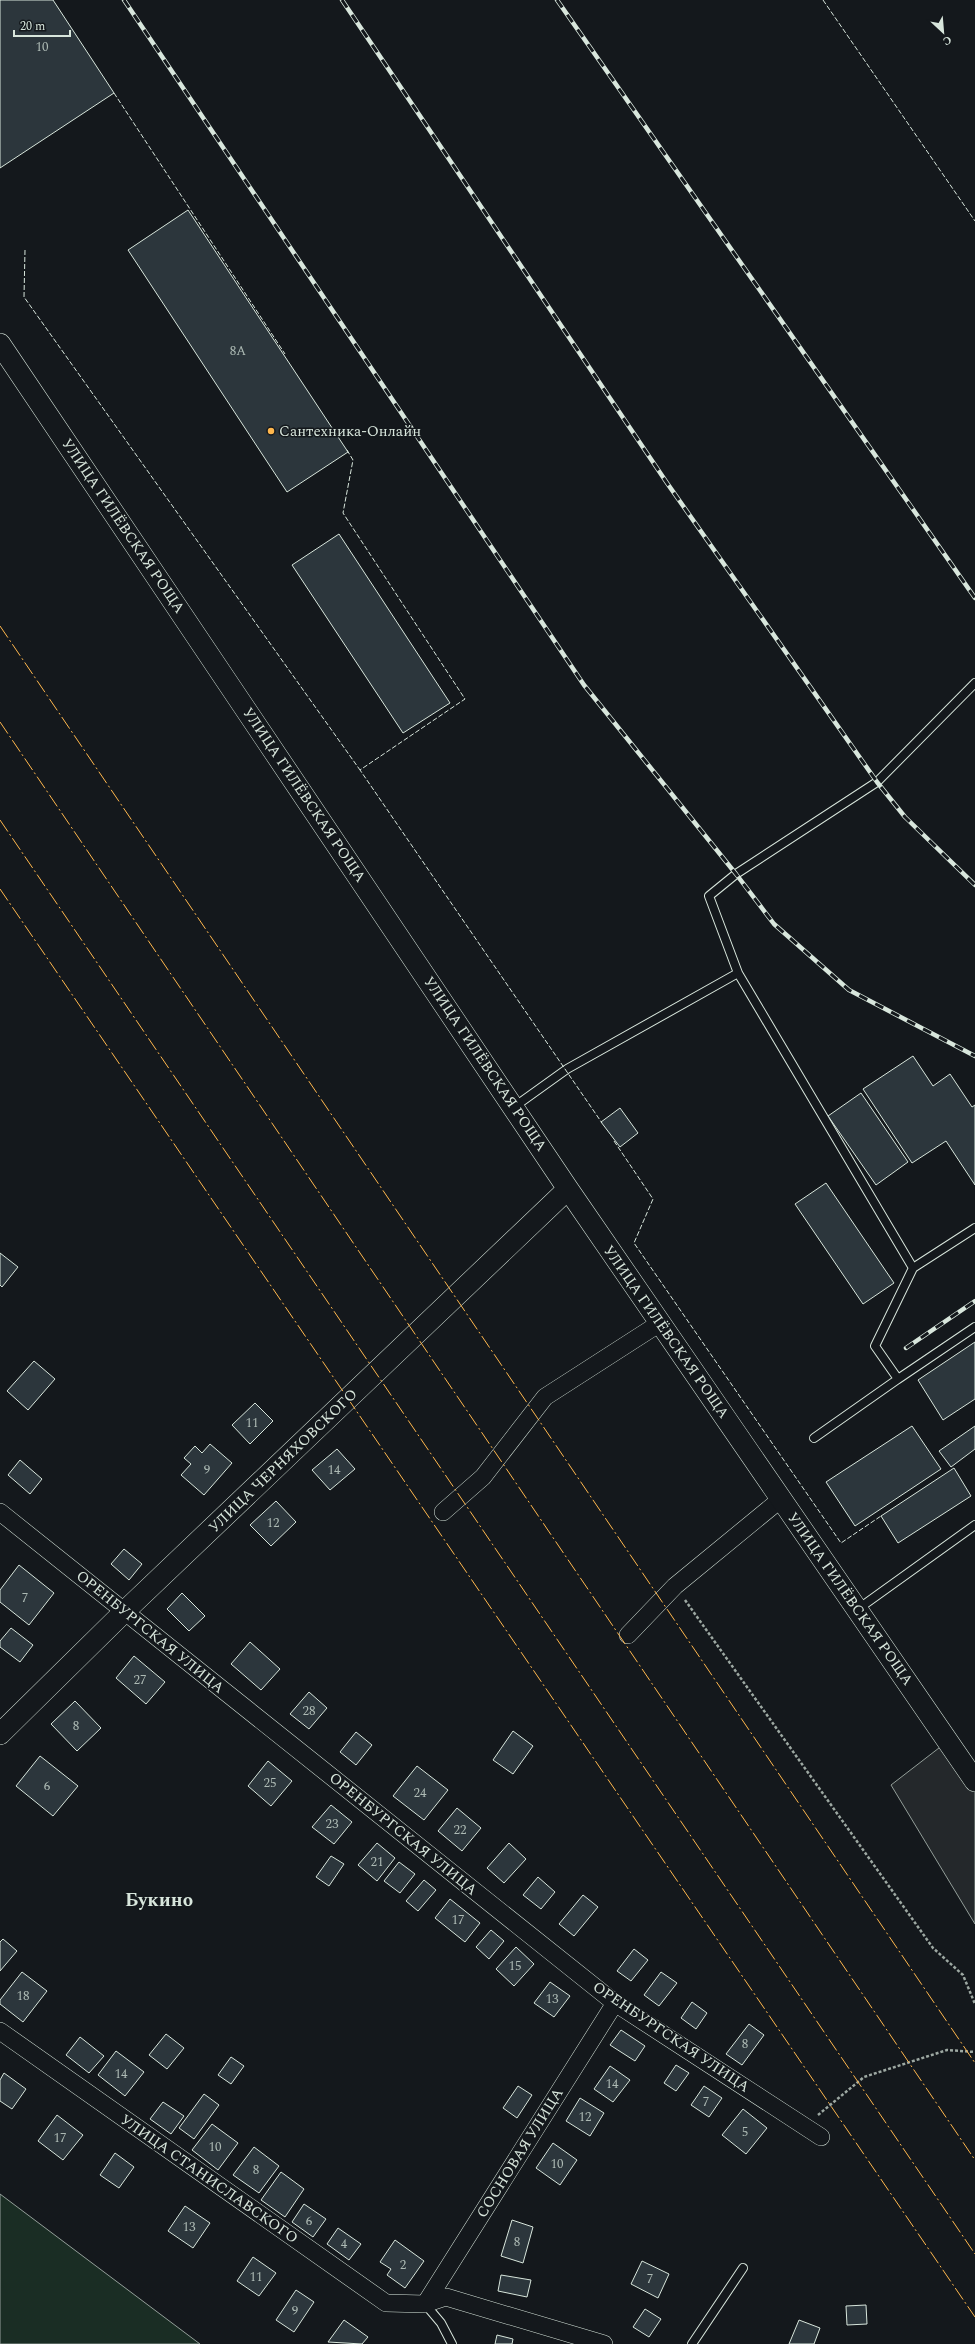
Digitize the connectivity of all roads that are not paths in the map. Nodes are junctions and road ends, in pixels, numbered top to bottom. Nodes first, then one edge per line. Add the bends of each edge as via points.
1 (0, 344) edge
2 (975, 683) edge
3 (738, 973) junction
4 (514, 1107) junction
5 (568, 1189) junction
6 (975, 1228) edge
7 (913, 1268) junction
8 (660, 1323) junction
9 (975, 1327) edge
10 (898, 1380) junction
11 (814, 1438) dead end
12 (781, 1499) junction
13 (0, 1512) edge
14 (443, 1512) dead end
15 (975, 1525) edge
16 (857, 1610) junction
17 (124, 1612) junction
18 (628, 1635) dead end
19 (1, 1732) edge
20 (975, 1781) edge
21 (615, 2003) junction
22 (0, 2031) edge
23 (821, 2137) dead end
24 (743, 2268) dead end
25 (425, 2304) junction
26 (452, 2344) edge
27 (604, 2344) edge
28 (692, 2344) edge

1 - 4 street, УЛИЦА ГИЛЁВСКАЯ РОЩА
2 - 3 lane via 877,782 736,874 709,896
3 - 4 lane via 566,1069
3 - 7 lane
4 - 5 street, УЛИЦА ГИЛЁВСКАЯ РОЩА
5 - 8 street, УЛИЦА ГИЛЁВСКАЯ РОЩА
5 - 17 street, УЛИЦА ЧЕРНЯХОВСКОГО
6 - 7 lane
7 - 10 lane via 875,1346
8 - 12 street, УЛИЦА ГИЛЁВСКАЯ РОЩА
8 - 14 street via 545,1397 483,1477
9 - 10 lane
10 - 11 lane
12 - 16 street, УЛИЦА ГИЛЁВСКАЯ РОЩА
12 - 18 street via 675,1586
13 - 17 street, ОРЕНБУРГСКАЯ УЛИЦА
15 - 16 lane
16 - 20 street, УЛИЦА ГИЛЁВСКАЯ РОЩА
17 - 19 street, УЛИЦА ЧЕРНЯХОВСКОГО
17 - 21 street, ОРЕНБУРГСКАЯ УЛИЦА
21 - 23 street, ОРЕНБУРГСКАЯ УЛИЦА
21 - 25 street, СОСНОВАЯ УЛИЦА
22 - 25 street, УЛИЦА СТАНИСЛАВСКОГО via 386,2304
24 - 28 lane
25 - 26 lane via 441,2323
25 - 27 street, УЛИЦА СТАНИСЛАВСКОГО via 446,2297

